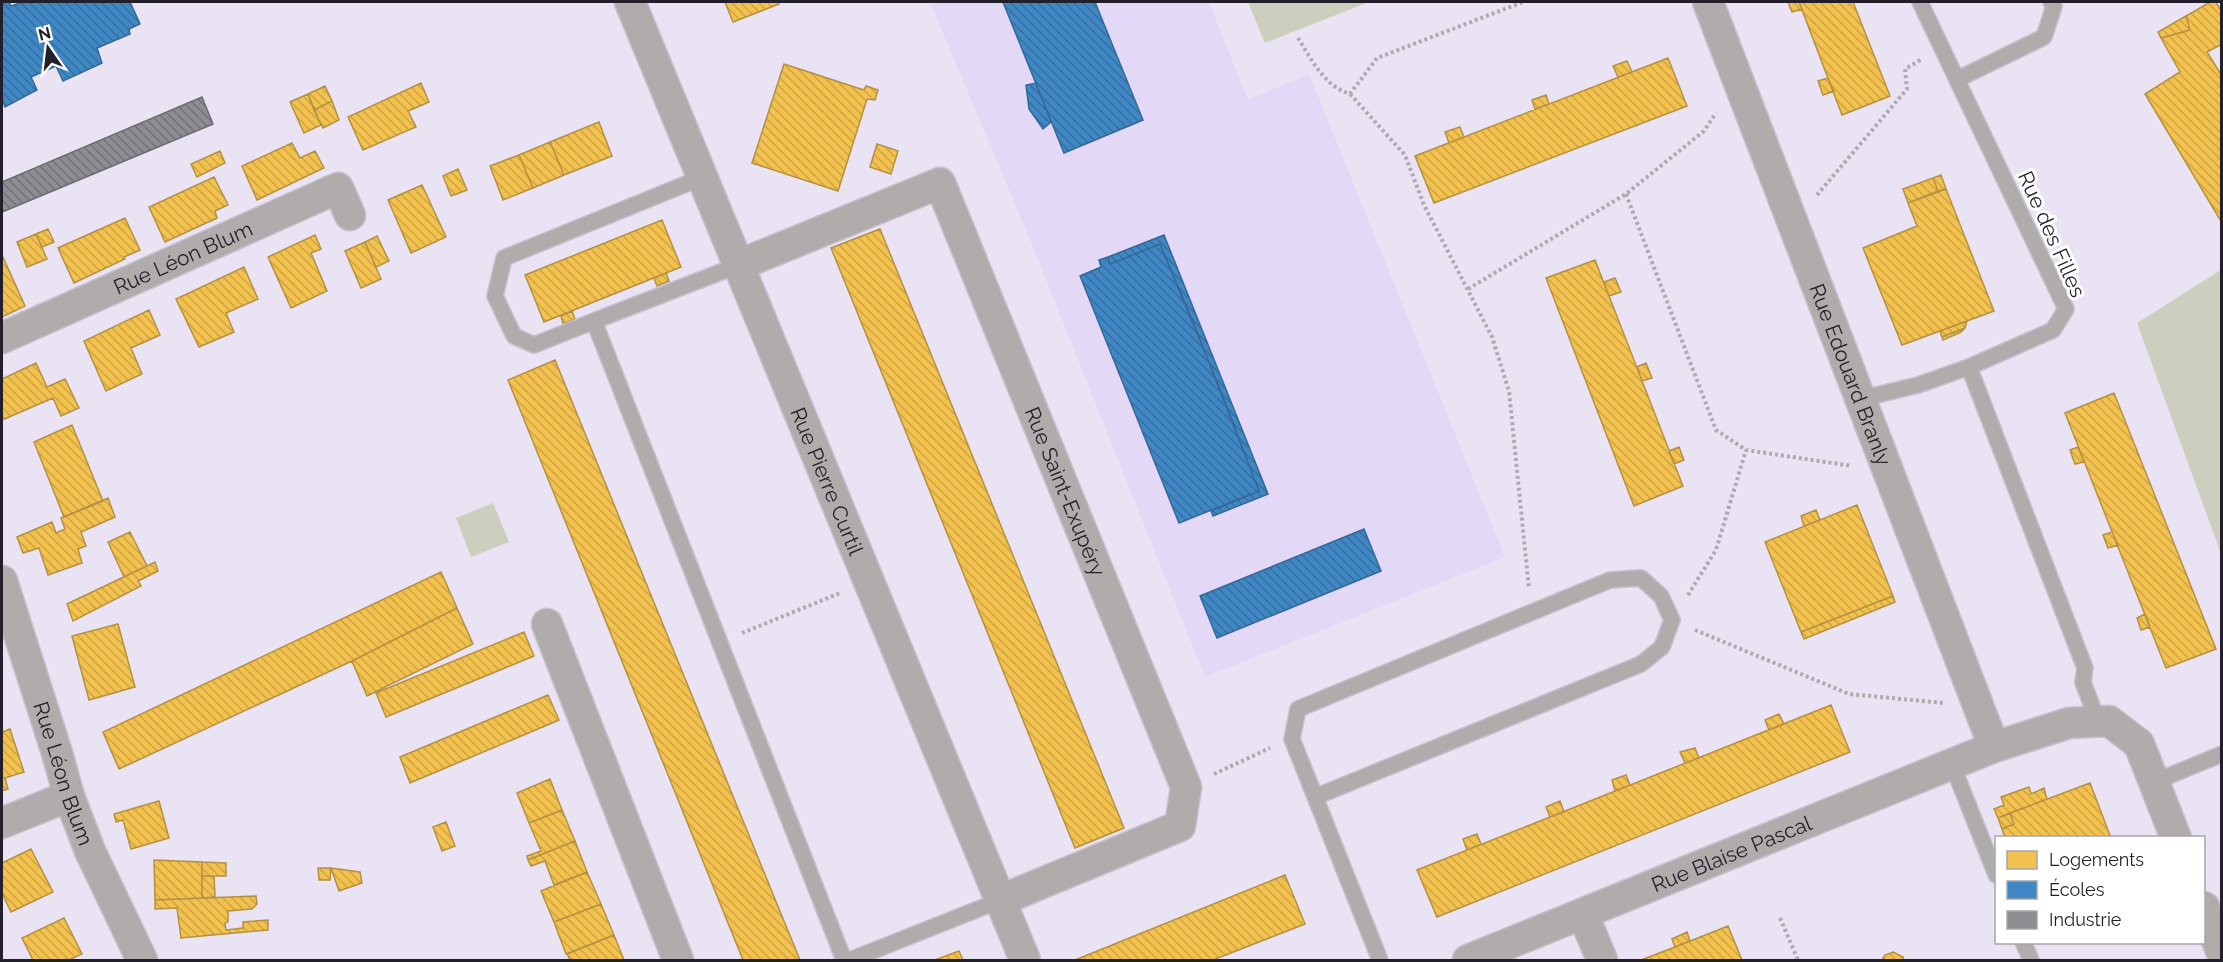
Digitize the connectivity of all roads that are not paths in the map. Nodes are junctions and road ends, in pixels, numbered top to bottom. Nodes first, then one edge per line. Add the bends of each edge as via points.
1 (630, 2) edge
2 (1708, 2) edge
3 (1920, 2) edge
4 (2051, 2) edge
5 (1958, 80) junction
6 (702, 177) junction
7 (350, 215) dead end
8 (739, 265) junction
9 (594, 321) junction
10 (2, 338) edge
11 (1969, 367) junction
12 (1860, 399) junction
13 (2, 581) edge
14 (547, 624) dead end
15 (2098, 722) junction
16 (1994, 747) junction
17 (2222, 754) edge
18 (1952, 764) junction
19 (2154, 782) junction
20 (69, 796) junction
21 (1315, 796) junction
22 (2, 823) edge
23 (2176, 836) edge
24 (1995, 872) edge
25 (1001, 900) junction
26 (2205, 910) edge
27 (1583, 914) junction
28 (2024, 944) edge
29 (2222, 953) edge
30 (142, 960) edge
31 (678, 960) edge
32 (844, 960) edge
33 (850, 960) edge
34 (1025, 960) edge
35 (1380, 960) edge
36 (1468, 960) edge
37 (1602, 960) edge
38 (2031, 960) edge

1 - 6 street, Rue Pierre Curtil
2 - 12 street, Rue Edouard Branly
3 - 5 lane, Rue des Filles
4 - 5 lane via 2054,6 2044,37
5 - 11 lane, Rue des Filles via 2066,309 2053,330
6 - 8 street, Rue Pierre Curtil
6 - 9 lane via 504,258 495,296 514,336 534,345
7 - 10 street, Rue Léon Blum via 338,188
8 - 9 lane
8 - 25 street, Rue Pierre Curtil
8 - 25 street, Rue Saint-Exupéry via 940,183 1186,787 1180,826
9 - 32 lane
11 - 12 lane, Rue des Filles
11 - 15 lane via 2085,668 2084,682
12 - 16 street, Rue Edouard Branly
13 - 20 street, Rue Léon Blum
14 - 31 street
15 - 16 street, Rue Blaise Pascal via 2069,723
15 - 19 street via 2109,722 2139,744
16 - 18 street, Rue Blaise Pascal
17 - 19 lane
18 - 24 lane
18 - 27 street, Rue Blaise Pascal
19 - 23 street
20 - 22 street
20 - 30 street, Rue Léon Blum via 90,851
21 - 21 lane via 1641,664 1662,647 1672,620 1661,596 1641,578 1610,580 1298,709 1292,738
21 - 35 lane
25 - 33 lane
25 - 34 street, Rue Pierre Curtil
26 - 29 street
27 - 36 street, Rue Blaise Pascal
27 - 37 street
28 - 38 lane

